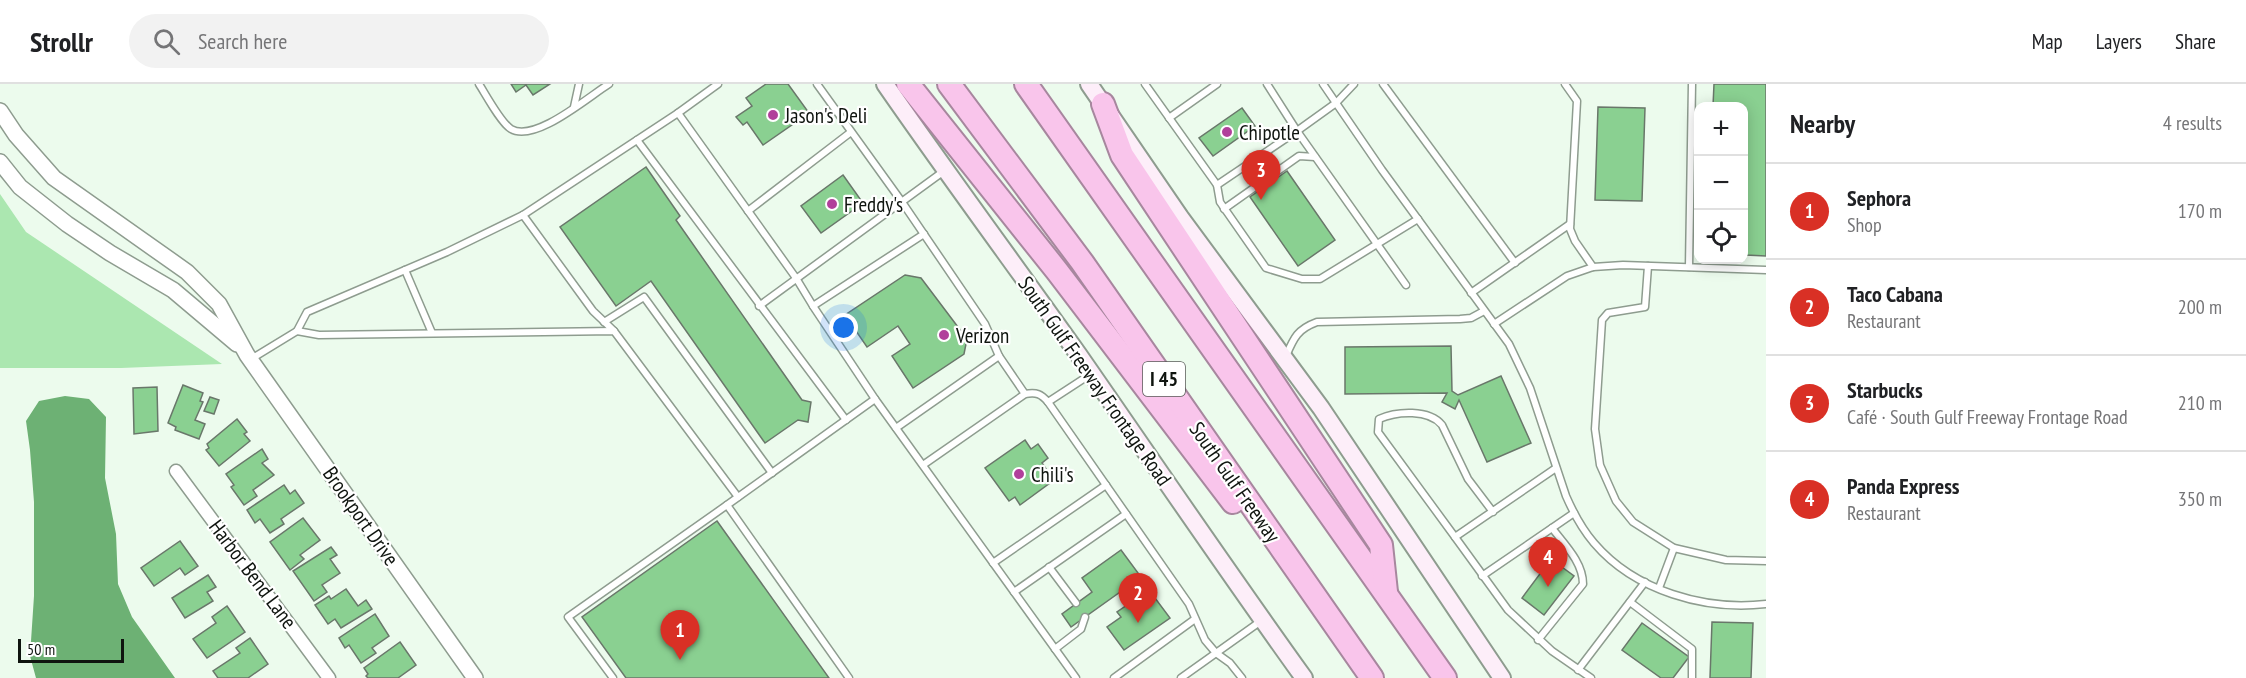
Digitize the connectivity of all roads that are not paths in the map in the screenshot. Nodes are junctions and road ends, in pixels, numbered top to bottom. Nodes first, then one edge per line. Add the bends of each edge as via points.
1 (479, 84) edge
2 (579, 84) edge
3 (609, 84) edge
4 (718, 84) edge
5 (817, 84) edge
6 (885, 84) edge
7 (908, 84) edge
8 (949, 84) edge
9 (1026, 84) edge
10 (1089, 84) edge
11 (1145, 84) edge
12 (1217, 84) edge
13 (1267, 84) edge
14 (1323, 84) edge
15 (1354, 84) edge
16 (1383, 84) edge
17 (1565, 84) edge
18 (1692, 84) edge
19 (1336, 103) junction
20 (1103, 104) junction
21 (574, 107) junction
22 (0, 111) edge
23 (678, 113) junction
24 (1169, 118) junction
25 (1297, 131) junction
26 (851, 132) junction
27 (637, 140) junction
28 (1315, 157) junction
29 (0, 162) edge
30 (945, 171) junction
31 (1217, 184) junction
32 (902, 202) junction
33 (1224, 208) junction
34 (748, 211) junction
35 (523, 215) junction
36 (1418, 219) junction
37 (1570, 225) junction
38 (924, 234) junction
39 (1376, 245) junction
40 (1515, 262) junction
41 (1648, 266) junction
42 (1593, 267) junction
43 (1689, 267) junction
44 (405, 270) junction
45 (1766, 270) edge
46 (796, 278) junction
47 (1406, 285) dead end
48 (1471, 293) junction
49 (759, 306) junction
50 (813, 306) junction
51 (1484, 311) junction
52 (604, 321) junction
53 (1494, 324) junction
54 (297, 331) junction
55 (614, 331) junction
56 (432, 333) junction
57 (999, 356) junction
58 (249, 357) junction
59 (1284, 359) junction
60 (1091, 374) junction
61 (1025, 394) junction
62 (875, 399) junction
63 (1048, 402) junction
64 (846, 420) junction
65 (896, 428) junction
66 (923, 465) junction
67 (1556, 468) junction
68 (176, 471) dead end
69 (772, 473) junction
70 (1106, 485) junction
71 (738, 497) junction
72 (727, 505) junction
73 (1493, 512) junction
74 (1574, 513) junction
75 (1126, 514) junction
76 (1552, 528) junction
77 (1455, 537) junction
78 (1674, 548) junction
79 (1766, 561) edge
80 (993, 563) junction
81 (1049, 567) junction
82 (1482, 576) junction
83 (1645, 582) junction
84 (1659, 588) junction
85 (1014, 592) junction
86 (1386, 594) junction
87 (1315, 597) junction
88 (1630, 602) junction
89 (1076, 603) dead end
90 (1766, 604) edge
91 (1085, 617) dead end
92 (1195, 619) junction
93 (1263, 620) junction
94 (1538, 640) junction
95 (1055, 649) junction
96 (1216, 653) junction
97 (1578, 670) junction
98 (330, 678) edge
99 (475, 678) edge
100 (613, 678) edge
101 (849, 678) edge
102 (1076, 678) edge
103 (1114, 678) edge
104 (1181, 678) edge
105 (1242, 678) edge
106 (1304, 678) edge
107 (1372, 678) edge
108 (1445, 678) edge
109 (1502, 678) edge
110 (1591, 678) edge
111 (1692, 678) edge

1 - 21 lane via 509,128 520,133 542,128
2 - 21 lane
3 - 21 lane
4 - 23 lane
5 - 26 lane
6 - 30 main road, South Gulf Freeway Frontage Road
7 - 87 highway via 1057,271 1217,483
8 - 87 highway, South Gulf Freeway / I 45 via 1082,262
9 - 86 highway
10 - 20 main road
11 - 24 lane
12 - 24 lane
13 - 25 lane
14 - 19 lane
15 - 19 lane
16 - 40 lane
17 - 37 lane via 1577,101
18 - 43 lane
19 - 25 lane
19 - 36 lane
20 - 59 main road
20 - 86 highway via 1122,155 1381,545
22 - 58 street, Brookport Drive via 54,178 187,272 219,304
23 - 27 lane
23 - 34 lane
24 - 31 lane
25 - 28 lane
25 - 31 lane
26 - 32 lane
26 - 34 lane
27 - 35 lane
27 - 49 lane
28 - 33 lane via 1299,156
28 - 39 lane
29 - 58 street, Brookport Drive via 20,187 66,224 173,290
30 - 32 lane
30 - 60 main road, South Gulf Freeway Frontage Road
31 - 33 lane
32 - 38 lane
32 - 46 lane
33 - 39 lane via 1266,268 1302,279 1320,279
34 - 46 lane
35 - 44 lane
35 - 52 lane
36 - 39 lane
36 - 48 lane
37 - 40 lane
37 - 42 lane via 1575,241
38 - 50 lane
38 - 57 lane via 985,324
39 - 47 lane
40 - 48 lane
41 - 42 lane
41 - 43 lane
41 - 78 lane via 1645,307 1608,313 1602,320 1595,429 1600,465 1616,501 1633,522
42 - 53 lane via 1567,276
43 - 45 lane
44 - 54 lane via 307,312
44 - 56 lane
46 - 49 lane
46 - 50 lane
48 - 51 lane
49 - 64 lane
50 - 62 lane
51 - 53 lane
51 - 59 lane via 1460,319 1317,322 1303,327
52 - 55 lane
52 - 69 lane via 644,297
53 - 67 lane via 1521,367
54 - 56 lane via 319,335
54 - 58 lane
55 - 56 lane
55 - 71 lane
57 - 61 lane
57 - 65 lane
58 - 99 street, Brookport Drive
59 - 109 main road
60 - 63 lane
60 - 93 main road, South Gulf Freeway Frontage Road
61 - 63 lane via 1041,394
61 - 66 lane
62 - 64 lane
62 - 65 lane
63 - 70 lane
64 - 69 lane
65 - 66 lane
66 - 80 lane
67 - 73 lane
67 - 74 lane
68 - 98 street, Harbor Bend Lane
69 - 71 lane
70 - 75 lane
70 - 80 lane
71 - 72 lane
72 - 100 lane via 568,617
72 - 101 lane
73 - 77 lane
73 - 77 lane via 1468,479 1437,419 1396,413 1379,418 1378,432
74 - 76 lane
74 - 83 lane via 1609,558
75 - 81 lane
75 - 92 lane via 1189,604
76 - 82 lane
76 - 94 lane via 1578,564 1583,584
77 - 82 lane
78 - 79 lane via 1726,560
78 - 84 lane
80 - 85 lane
81 - 85 lane
81 - 89 lane
82 - 94 lane
83 - 84 lane
83 - 88 lane
84 - 90 lane via 1704,603
85 - 95 lane
86 - 108 highway
87 - 107 highway, South Gulf Freeway / I 45
88 - 97 lane
88 - 111 lane via 1690,646
91 - 95 lane via 1081,629
92 - 96 lane
92 - 103 lane
93 - 96 lane
93 - 106 main road, South Gulf Freeway Frontage Road
94 - 97 lane
95 - 102 lane
96 - 104 lane
96 - 105 lane
97 - 110 lane

